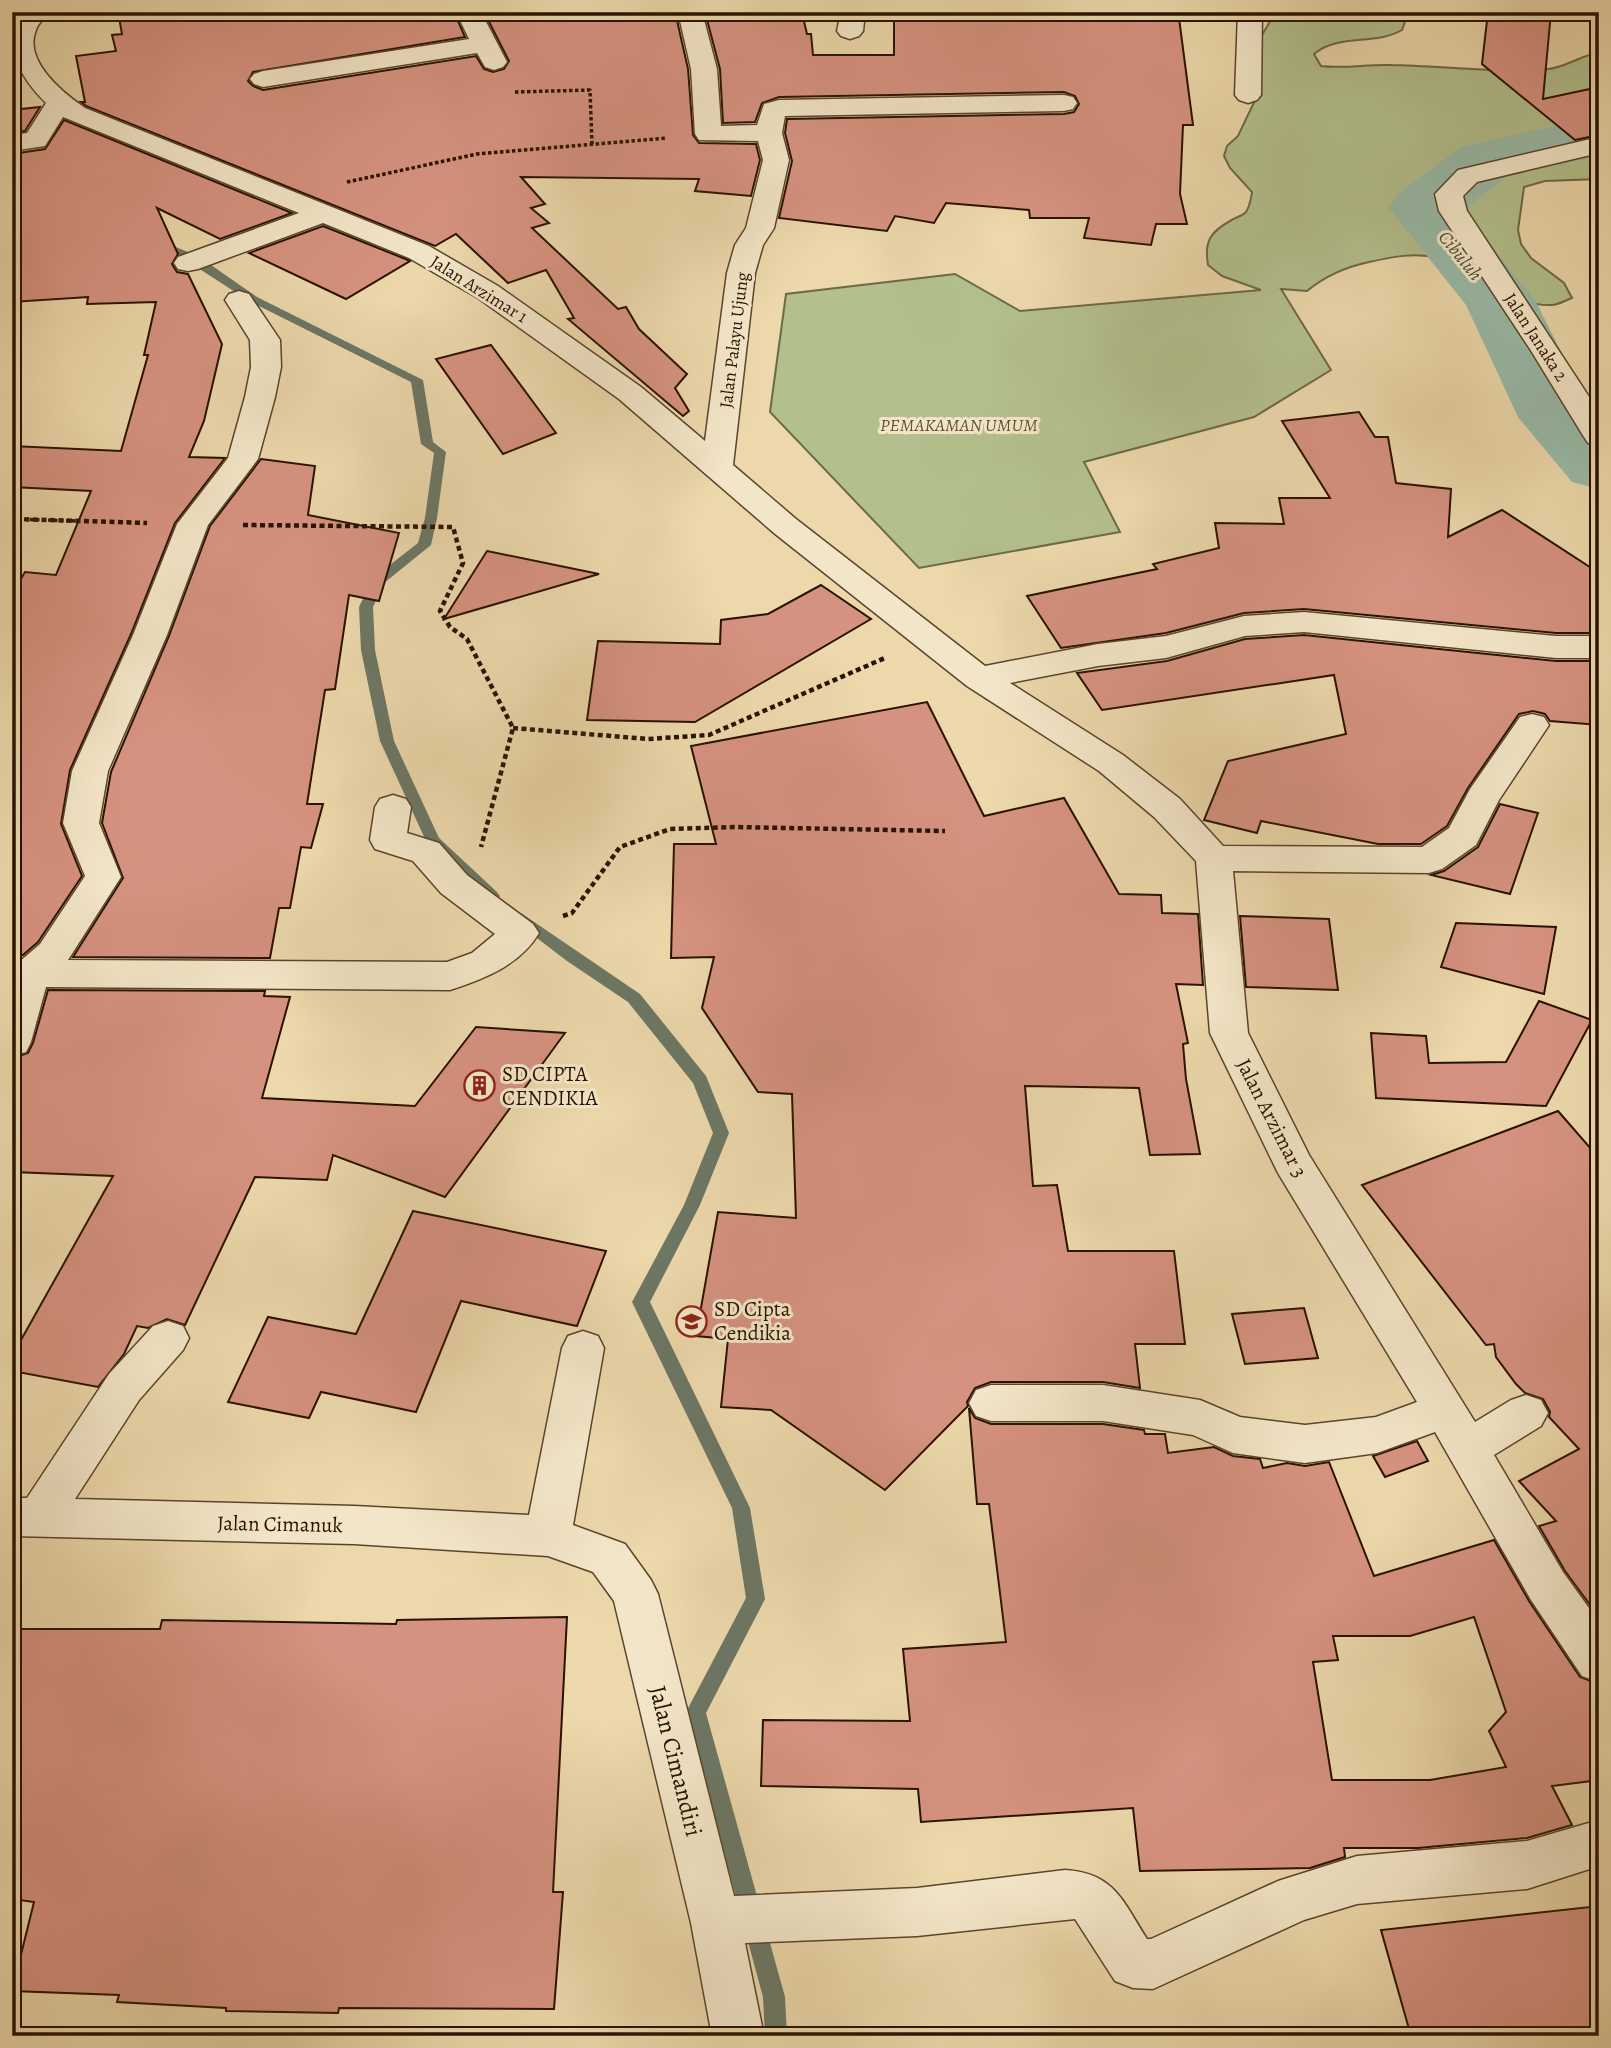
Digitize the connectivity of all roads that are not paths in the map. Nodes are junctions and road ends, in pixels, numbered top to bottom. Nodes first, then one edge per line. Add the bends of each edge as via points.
1 (37, 12) edge
2 (468, 12) edge
3 (690, 12) edge
4 (1250, 12) edge
5 (263, 79) dead end
6 (1248, 95) dead end
7 (59, 103) junction
8 (1064, 103) dead end
9 (769, 133) junction
10 (12, 143) edge
11 (1599, 145) edge
12 (325, 213) junction
13 (188, 263) dead end
14 (239, 300) dead end
15 (1599, 437) edge
16 (717, 468) junction
17 (1599, 647) edge
18 (979, 678) junction
19 (1532, 725) dead end
20 (393, 807) dead end
21 (1214, 858) junction
22 (31, 973) junction
23 (12, 1042) edge
24 (169, 1338) dead end
25 (583, 1348) dead end
26 (990, 1403) dead end
27 (1445, 1410) junction
28 (1525, 1412) dead end
29 (1467, 1449) junction
30 (26, 1517) edge
31 (548, 1536) junction
32 (1599, 1661) edge
33 (1599, 1843) edge
34 (729, 1921) junction
35 (738, 2036) edge

1 - 7 street, Jalan Arzimar 1 via 23,30 22,49 38,80
2 - 5 street via 490,53
3 - 9 street via 704,69 708,134
4 - 6 street
7 - 10 street via 36,140
7 - 12 street, Jalan Arzimar 1 via 76,114
8 - 9 street via 779,108 773,110
9 - 16 street, Jalan Palayu Ujung via 776,160 760,228 749,245 741,274
11 - 15 street, Jalan Janaka 2 via 1468,176 1449,194 1453,211
12 - 13 street
12 - 16 street, Jalan Arzimar 1 via 419,252 488,292 629,393
14 - 22 street via 265,340 266,367 243,459 193,524 90,771 81,823 103,877 53,953
16 - 18 street, Jalan Arzimar 1
17 - 18 street via 1556,647 1304,622 1244,626 1166,647
18 - 21 street via 1111,763 1167,808
19 - 21 street via 1483,797 1463,836 1429,860
20 - 22 street via 388,840 426,852 454,884 520,933 485,963 450,976
21 - 27 street, Jalan Arzimar 3 via 1229,1033 1292,1162
22 - 23 street
24 - 30 street via 124,1387
25 - 31 street
26 - 27 street via 1103,1403 1200,1418 1234,1435 1305,1444 1377,1435
27 - 29 street, Jalan Arzimar 3
28 - 29 street
29 - 32 street, Jalan Arzimar 3 via 1547,1586
30 - 31 street, Jalan Cimanuk via 354,1525
31 - 34 street, Jalan Cimandiri via 609,1558 635,1594
33 - 34 street via 1527,1865 1357,1880 1296,1898 1153,1964 1133,1963 1094,1902 1082,1895 917,1912
34 - 35 street, Jalan Cimandiri

